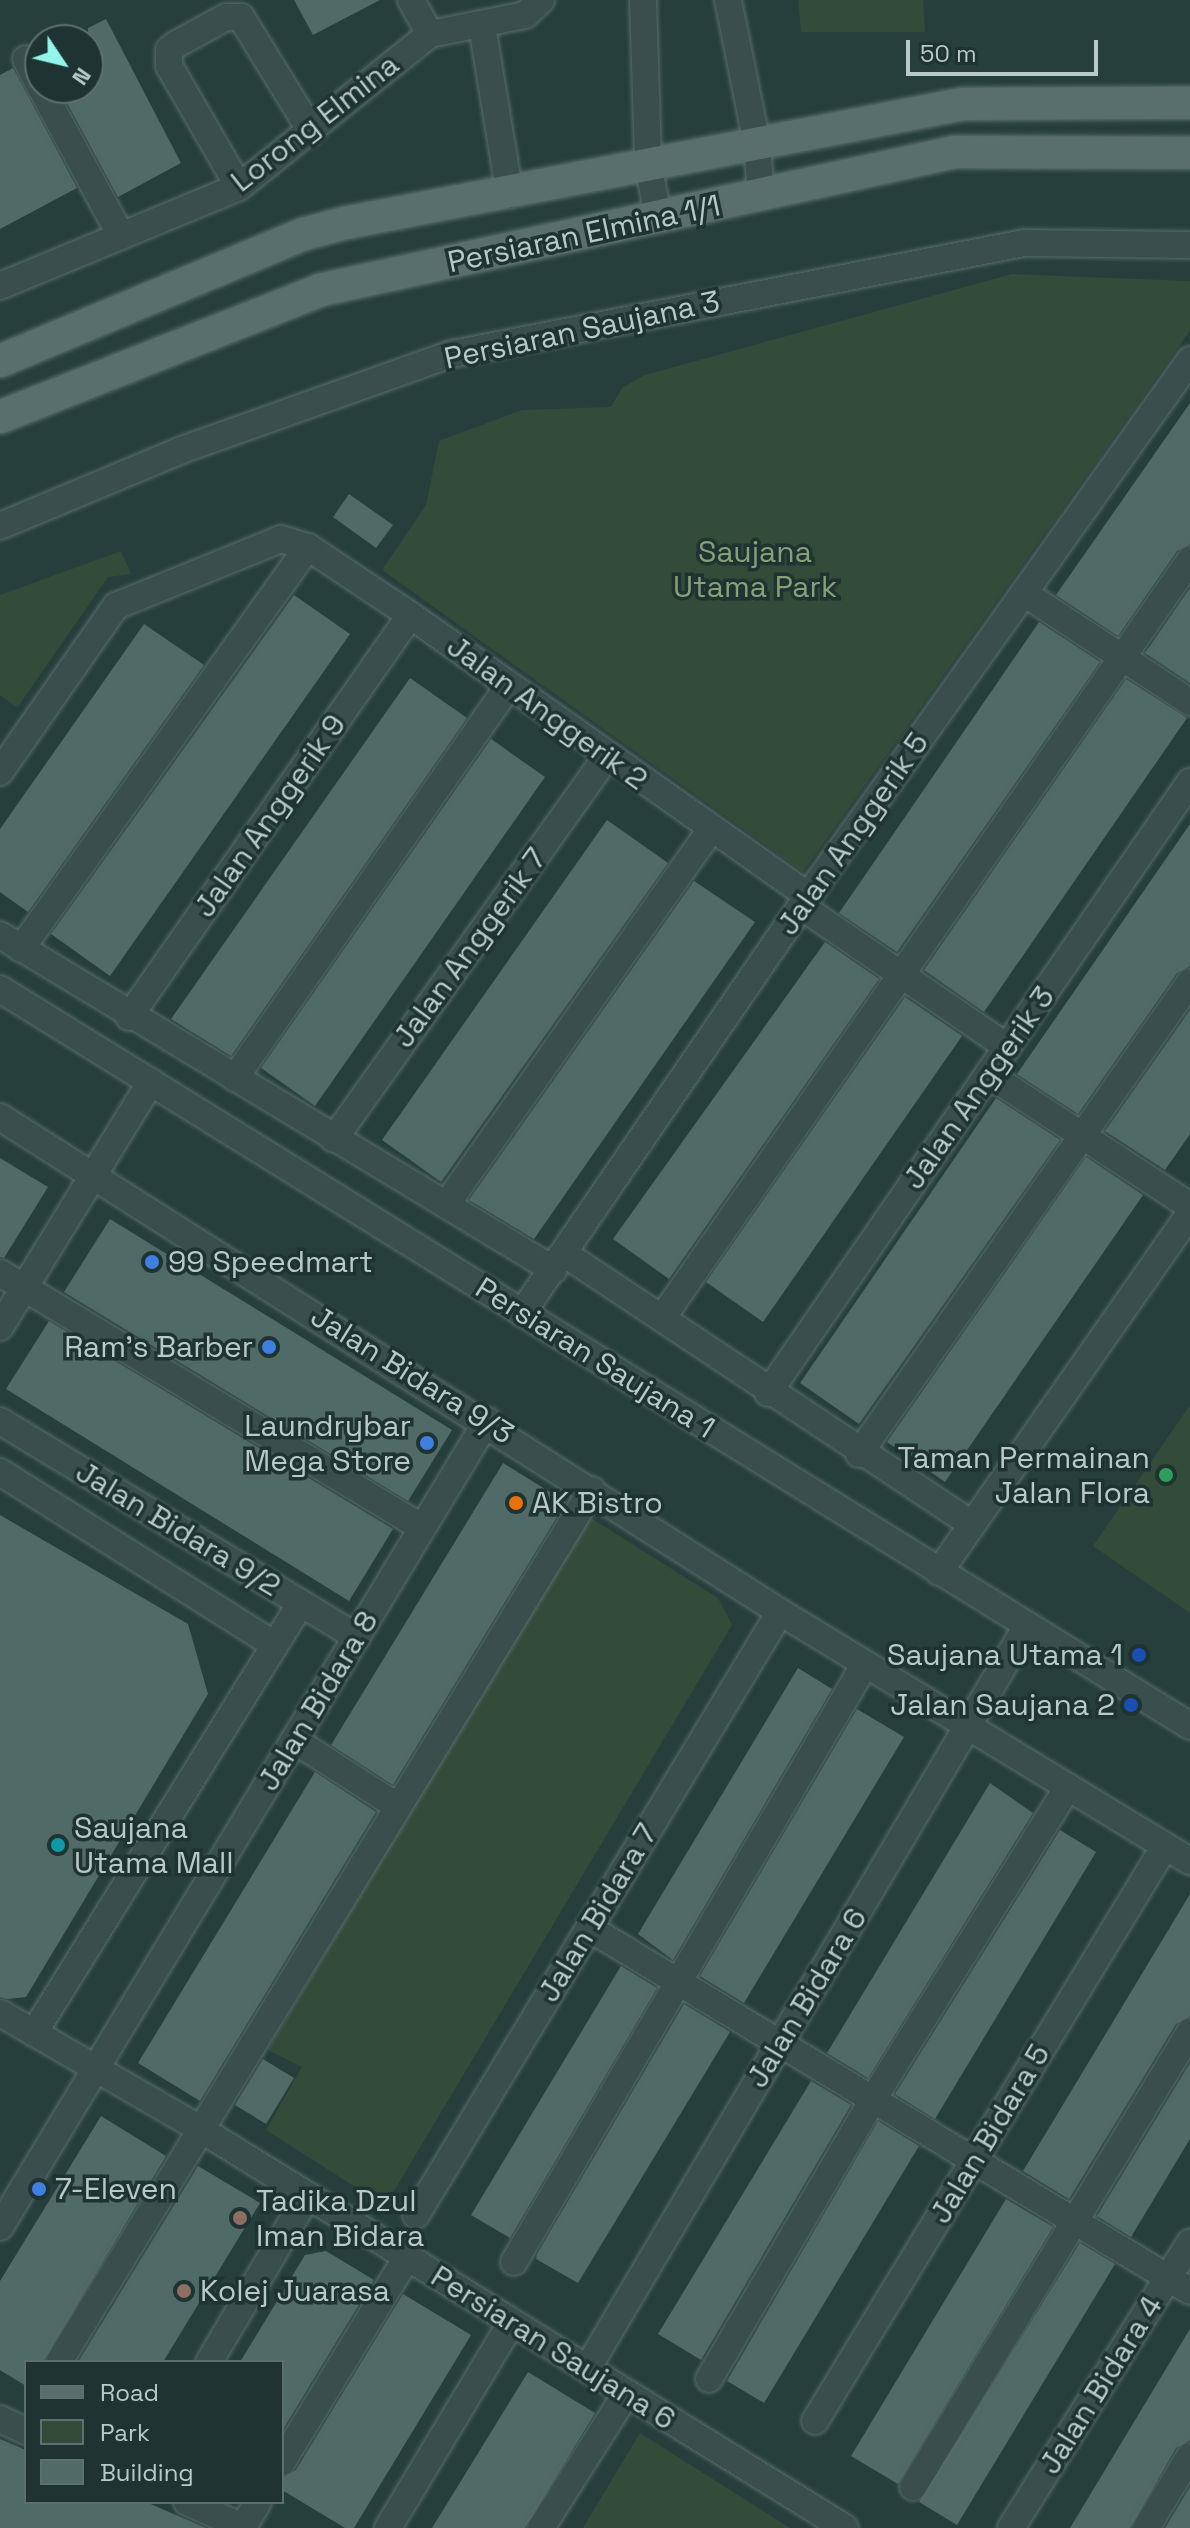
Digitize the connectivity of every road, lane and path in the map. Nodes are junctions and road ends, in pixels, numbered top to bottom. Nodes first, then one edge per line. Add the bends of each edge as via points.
1 (411, 0) edge
2 (643, 0) edge
3 (728, 0) edge
4 (540, 2) edge
5 (482, 26) junction
6 (430, 34) junction
7 (1190, 103) edge
8 (50, 104) edge
9 (311, 131) junction
10 (757, 144) junction
11 (1190, 153) edge
12 (648, 162) junction
13 (239, 187) junction
14 (510, 195) junction
15 (761, 196) junction
16 (658, 218) junction
17 (121, 236) junction
18 (1190, 245) edge
19 (0, 286) edge
20 (1190, 360) edge
21 (0, 361) edge
22 (0, 417) edge
23 (0, 526) edge
24 (308, 547) junction
25 (1190, 560) edge
26 (1024, 593) junction
27 (410, 615) junction
28 (1122, 657) junction
29 (509, 685) junction
30 (1190, 702) edge
31 (607, 756) junction
32 (0, 772) edge
33 (1190, 782) edge
34 (711, 829) junction
35 (805, 901) junction
36 (11, 942) edge
37 (901, 974) junction
38 (1190, 982) edge
39 (0, 989) edge
40 (129, 1017) junction
41 (1007, 1047) junction
42 (988, 1074) junction
43 (235, 1078) junction
44 (151, 1082) junction
45 (0, 1117) edge
46 (1082, 1136) junction
47 (334, 1139) junction
48 (94, 1174) junction
49 (446, 1205) junction
50 (1190, 1206) edge
51 (1190, 1213) edge
52 (559, 1262) junction
53 (0, 1273) edge
54 (24, 1288) junction
55 (522, 1313) junction
56 (662, 1318) junction
57 (0, 1327) edge
58 (768, 1393) junction
59 (0, 1421) edge
60 (487, 1421) junction
61 (859, 1454) junction
62 (0, 1472) edge
63 (592, 1490) junction
64 (970, 1523) junction
65 (422, 1528) junction
66 (939, 1572) junction
67 (301, 1603) junction
68 (780, 1612) junction
69 (1027, 1626) junction
70 (356, 1637) junction
71 (275, 1645) junction
72 (865, 1664) junction
73 (968, 1726) junction
74 (1190, 1726) edge
75 (294, 1740) junction
76 (1068, 1787) junction
77 (397, 1806) junction
78 (1165, 1846) junction
79 (1190, 1861) edge
80 (589, 1928) junction
81 (679, 1982) junction
82 (0, 2013) edge
83 (1190, 2032) edge
84 (34, 2033) junction
85 (780, 2043) junction
86 (96, 2071) junction
87 (873, 2099) junction
88 (202, 2130) junction
89 (974, 2160) junction
90 (307, 2196) junction
91 (416, 2215) dead end
92 (1072, 2219) junction
93 (0, 2227) edge
94 (1190, 2243) edge
95 (407, 2257) junction
96 (514, 2262) dead end
97 (1179, 2284) edge
98 (512, 2322) junction
99 (60, 2360) edge
100 (210, 2360) edge
101 (587, 2369) junction
102 (709, 2379) dead end
103 (626, 2394) junction
104 (815, 2421) dead end
105 (1190, 2456) edge
106 (284, 2459) edge
107 (913, 2487) dead end
108 (191, 2504) edge
109 (257, 2504) edge
110 (244, 2528) edge
111 (388, 2528) edge
112 (541, 2528) edge
113 (845, 2528) edge
114 (1011, 2528) edge
115 (1146, 2528) edge

1 - 6 street
2 - 12 street
3 - 10 street
4 - 5 street, Lorong Elmina via 525,15
5 - 6 street, Lorong Elmina
5 - 14 street
6 - 9 street, Lorong Elmina
7 - 10 main road, Persiaran Elmina 1/1 via 963,104
8 - 17 street
9 - 13 street, Lorong Elmina
9 - 13 street via 241,17 226,17 175,45 169,50 169,66
10 - 12 main road, Persiaran Elmina 1/1
10 - 15 street
11 - 15 main road, Persiaran Elmina 1/1 via 955,152
12 - 14 main road, Persiaran Elmina 1/1
12 - 16 street
13 - 17 street, Lorong Elmina
14 - 21 main road, Persiaran Elmina 1/1 via 304,234
15 - 16 main road, Persiaran Elmina 1/1
16 - 22 main road, Persiaran Elmina 1/1 via 320,290
17 - 19 street, Lorong Elmina
18 - 23 street, Persiaran Saujana 3 via 1024,243 452,354 182,450
20 - 26 street, Jalan Anggerik 5
24 - 27 street, Jalan Anggerik 2
24 - 32 street, Jalan Anggerik 2 via 281,539 116,606
24 - 36 street
25 - 28 street
26 - 28 street
26 - 35 street, Jalan Anggerik 5
27 - 29 street, Jalan Anggerik 2
27 - 40 street, Jalan Anggerik 9
28 - 30 street
28 - 37 street
29 - 31 street, Jalan Anggerik 2
29 - 43 street
31 - 34 street, Jalan Anggerik 2
31 - 47 street, Jalan Anggerik 7
33 - 41 street, Jalan Anggerik 3
34 - 35 street, Jalan Anggerik 2
34 - 49 street
35 - 37 street, Jalan Anggerik 2
35 - 52 street, Jalan Anggerik 5
36 - 40 street
37 - 41 street, Jalan Anggerik 2
37 - 56 street
38 - 46 street
39 - 44 street, Persiaran Saujana 1
40 - 43 street
41 - 42 street, Jalan Anggerik 3
42 - 46 street
42 - 58 street, Jalan Anggerik 3
43 - 47 street
44 - 48 street
44 - 55 street, Persiaran Saujana 1
45 - 48 street, Jalan Bidara 9/3
46 - 50 street
46 - 61 street
47 - 49 street
48 - 54 street
48 - 60 street, Jalan Bidara 9/3
49 - 52 street
51 - 64 street
52 - 55 street, Jalan Anggerik 5
52 - 56 street
53 - 54 street
54 - 57 street
54 - 65 street
55 - 66 street, Persiaran Saujana 1
56 - 58 street
58 - 61 street
59 - 67 street, Jalan Bidara 9/2
60 - 63 street, Jalan Bidara 9/3
60 - 65 street, Jalan Bidara 8
61 - 64 street
62 - 71 street
63 - 68 street, Jalan Bidara 9/3
63 - 77 street
64 - 66 street
65 - 70 street, Jalan Bidara 8
66 - 69 street, Persiaran Saujana 1
67 - 70 street, Jalan Bidara 9/2
67 - 71 street
68 - 72 street, Jalan Bidara 9/3
68 - 80 street, Jalan Bidara 7
69 - 73 street, Jalan Bidara 6
69 - 74 street, Persiaran Saujana 1
70 - 75 street, Jalan Bidara 8
71 - 84 street
72 - 73 street, Jalan Bidara 9/3
72 - 81 street
73 - 76 street, Jalan Bidara 9/3
73 - 85 street, Jalan Bidara 6
75 - 77 street
75 - 86 street, Jalan Bidara 8
76 - 78 street, Jalan Bidara 9/3
76 - 87 street
77 - 88 street
78 - 79 street, Jalan Bidara 9/3
78 - 89 street, Jalan Bidara 5
80 - 81 street
80 - 91 street, Jalan Bidara 7
81 - 85 street
81 - 96 street
82 - 84 street
83 - 92 street
84 - 86 street
85 - 87 street
85 - 101 street, Jalan Bidara 6
86 - 88 street, Persiaran Saujana 6
86 - 93 street, Jalan Bidara 8
87 - 89 street
87 - 102 street
88 - 90 street, Persiaran Saujana 6
88 - 99 street
89 - 92 street
89 - 104 street, Jalan Bidara 5
90 - 95 street, Persiaran Saujana 6
90 - 100 street
92 - 97 street
92 - 107 street
94 - 97 street, Jalan Bidara 4
95 - 98 street, Persiaran Saujana 6
95 - 106 street
97 - 114 street, Jalan Bidara 4
98 - 101 street, Persiaran Saujana 6
98 - 111 street
101 - 103 street, Persiaran Saujana 6
103 - 112 street
103 - 113 street, Persiaran Saujana 6
105 - 115 street
108 - 110 street
109 - 110 street

